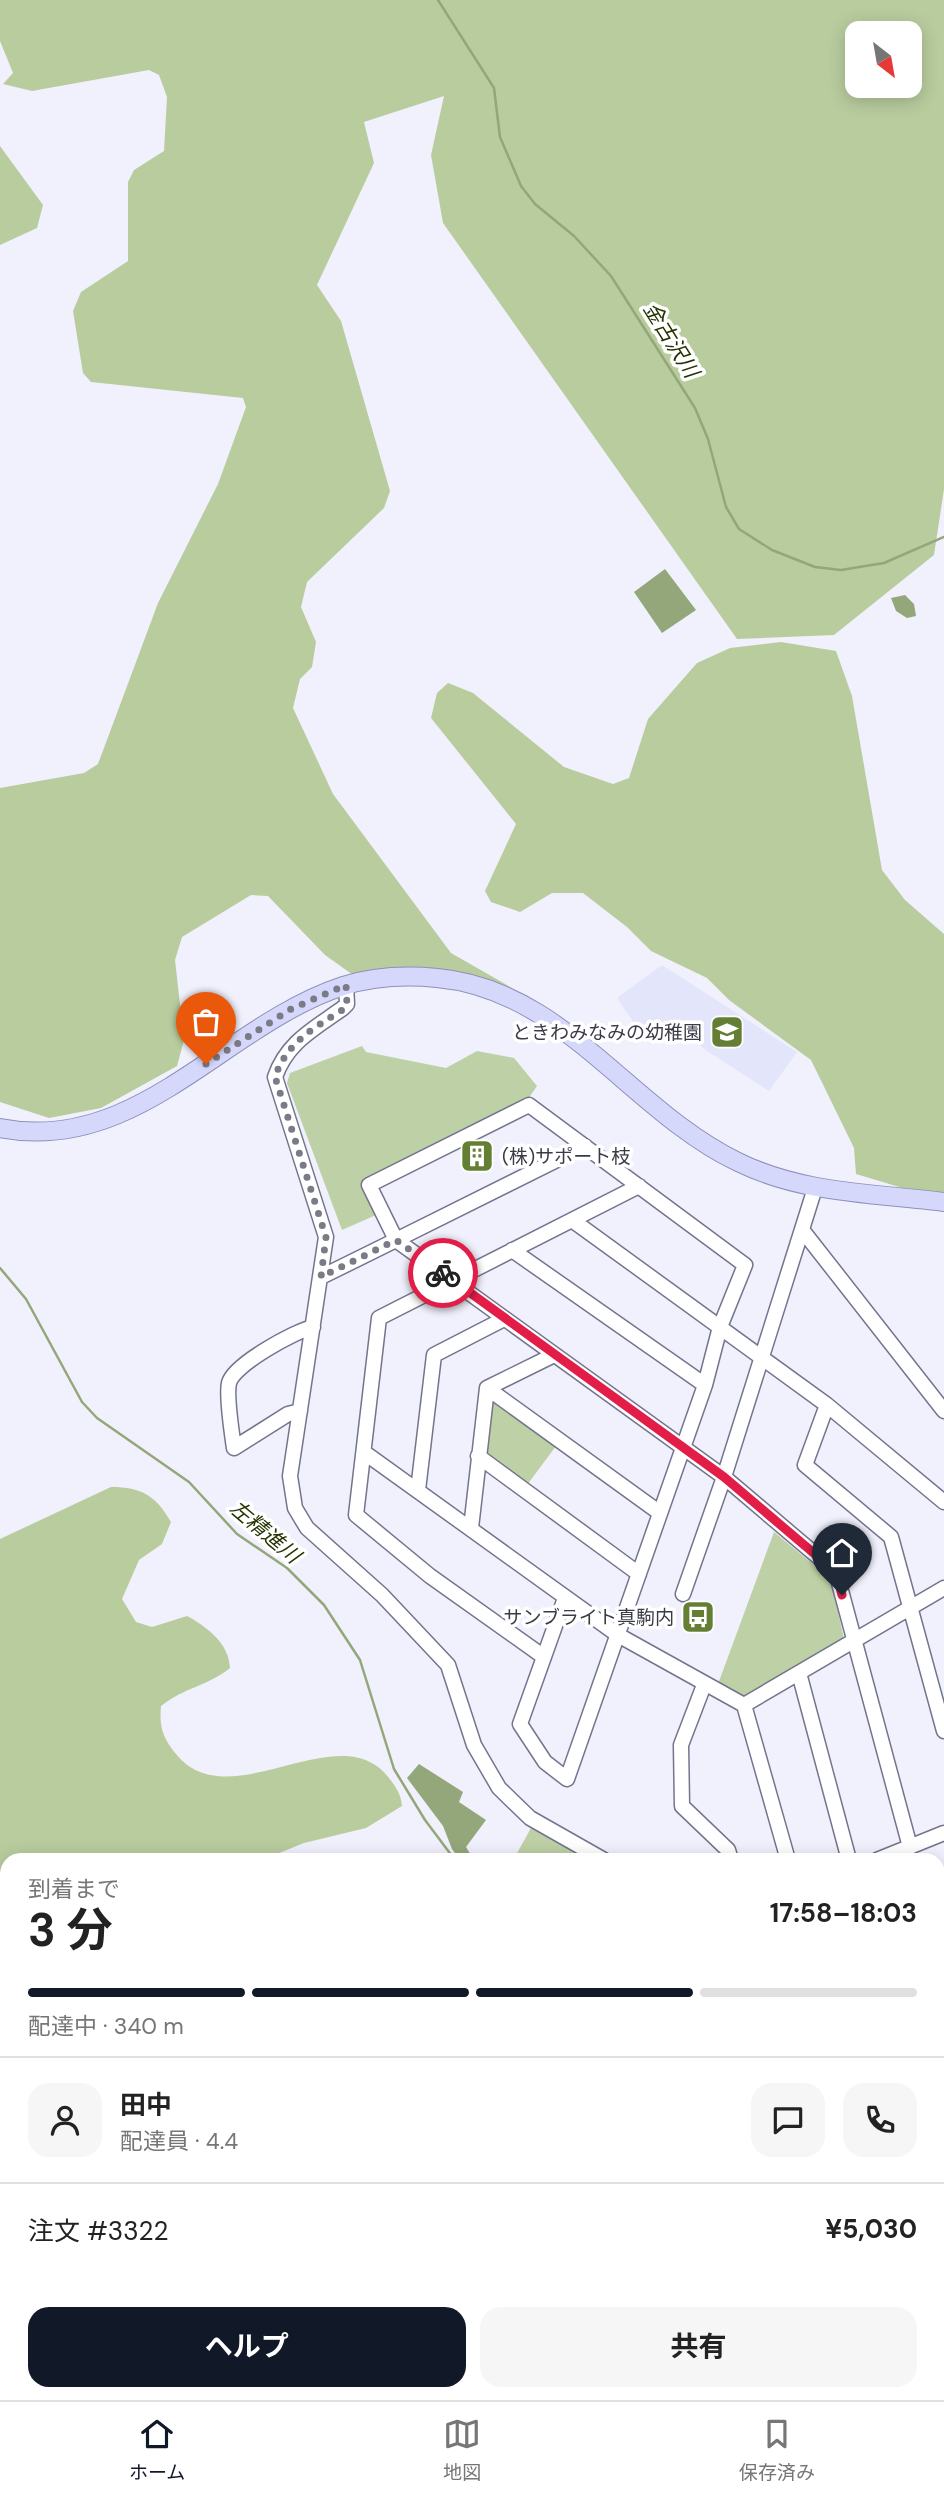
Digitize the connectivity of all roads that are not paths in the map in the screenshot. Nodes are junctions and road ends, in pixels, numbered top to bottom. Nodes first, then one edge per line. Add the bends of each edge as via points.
1 (346, 985) junction
2 (0, 1128) edge
3 (585, 1146) junction
4 (639, 1186) junction
5 (815, 1188) junction
6 (944, 1202) edge
7 (572, 1220) junction
8 (803, 1231) junction
9 (396, 1240) junction
10 (512, 1250) junction
11 (321, 1277) junction
12 (452, 1279) junction
13 (504, 1319) junction
14 (313, 1327) junction
15 (720, 1327) junction
16 (554, 1355) junction
17 (761, 1357) junction
18 (705, 1385) junction
19 (487, 1388) junction
20 (827, 1405) junction
21 (300, 1411) junction
22 (944, 1411) edge
23 (682, 1448) junction
24 (365, 1452) junction
25 (478, 1456) junction
26 (724, 1477) junction
27 (418, 1490) junction
28 (944, 1502) edge
29 (660, 1513) junction
30 (471, 1528) junction
31 (639, 1574) junction
32 (944, 1588) edge
33 (682, 1594) dead end
34 (565, 1598) junction
35 (911, 1607) junction
36 (618, 1635) junction
37 (855, 1640) junction
38 (544, 1657) junction
39 (799, 1673) junction
40 (704, 1685) junction
41 (744, 1705) junction
42 (944, 1731) edge
43 (944, 1833) edge
44 (910, 1847) junction
45 (592, 1853) edge
46 (729, 1853) edge
47 (786, 1853) edge
48 (847, 1853) edge
49 (895, 1853) edge

1 - 2 main road via 291,1009 168,1090 126,1112 80,1126 41,1131
1 - 5 main road via 379,978 439,978 513,998 565,1030 708,1145 764,1174
1 - 11 street via 344,1009 293,1043 275,1077 326,1237
3 - 4 street
3 - 9 street
3 - 9 street via 529,1105 504,1117 369,1185
4 - 7 street
4 - 15 street via 745,1265
5 - 6 main road
5 - 8 street
7 - 10 street
7 - 15 street
8 - 17 street
8 - 22 street
9 - 11 street
9 - 12 street
10 - 12 street
10 - 18 street
11 - 14 street
12 - 13 street
12 - 24 street via 379,1318
13 - 16 street
13 - 27 street via 434,1355
14 - 21 street
14 - 21 street via 299,1330 236,1371 229,1383 234,1448
15 - 17 street
15 - 18 street
16 - 19 street
16 - 23 street
17 - 20 street
17 - 26 street
18 - 23 street
19 - 25 street
19 - 29 street
20 - 28 street
20 - 35 street via 805,1465 891,1537
21 - 45 street via 291,1494 307,1528 382,1595 448,1665 474,1745 499,1788 530,1818
23 - 26 street
23 - 29 street
24 - 27 street
24 - 38 street via 356,1515 430,1576
25 - 30 street
25 - 31 street
26 - 33 street
26 - 37 street via 836,1572
27 - 30 street
29 - 31 street
30 - 34 street
31 - 36 street
32 - 35 street
34 - 36 street
34 - 38 street
35 - 37 street
35 - 42 street
36 - 38 street via 567,1779 545,1762 520,1724
36 - 40 street
37 - 39 street
37 - 44 street
39 - 41 street
39 - 48 street
40 - 41 street
40 - 46 street via 681,1745 682,1806
41 - 47 street
43 - 44 street
44 - 49 street

